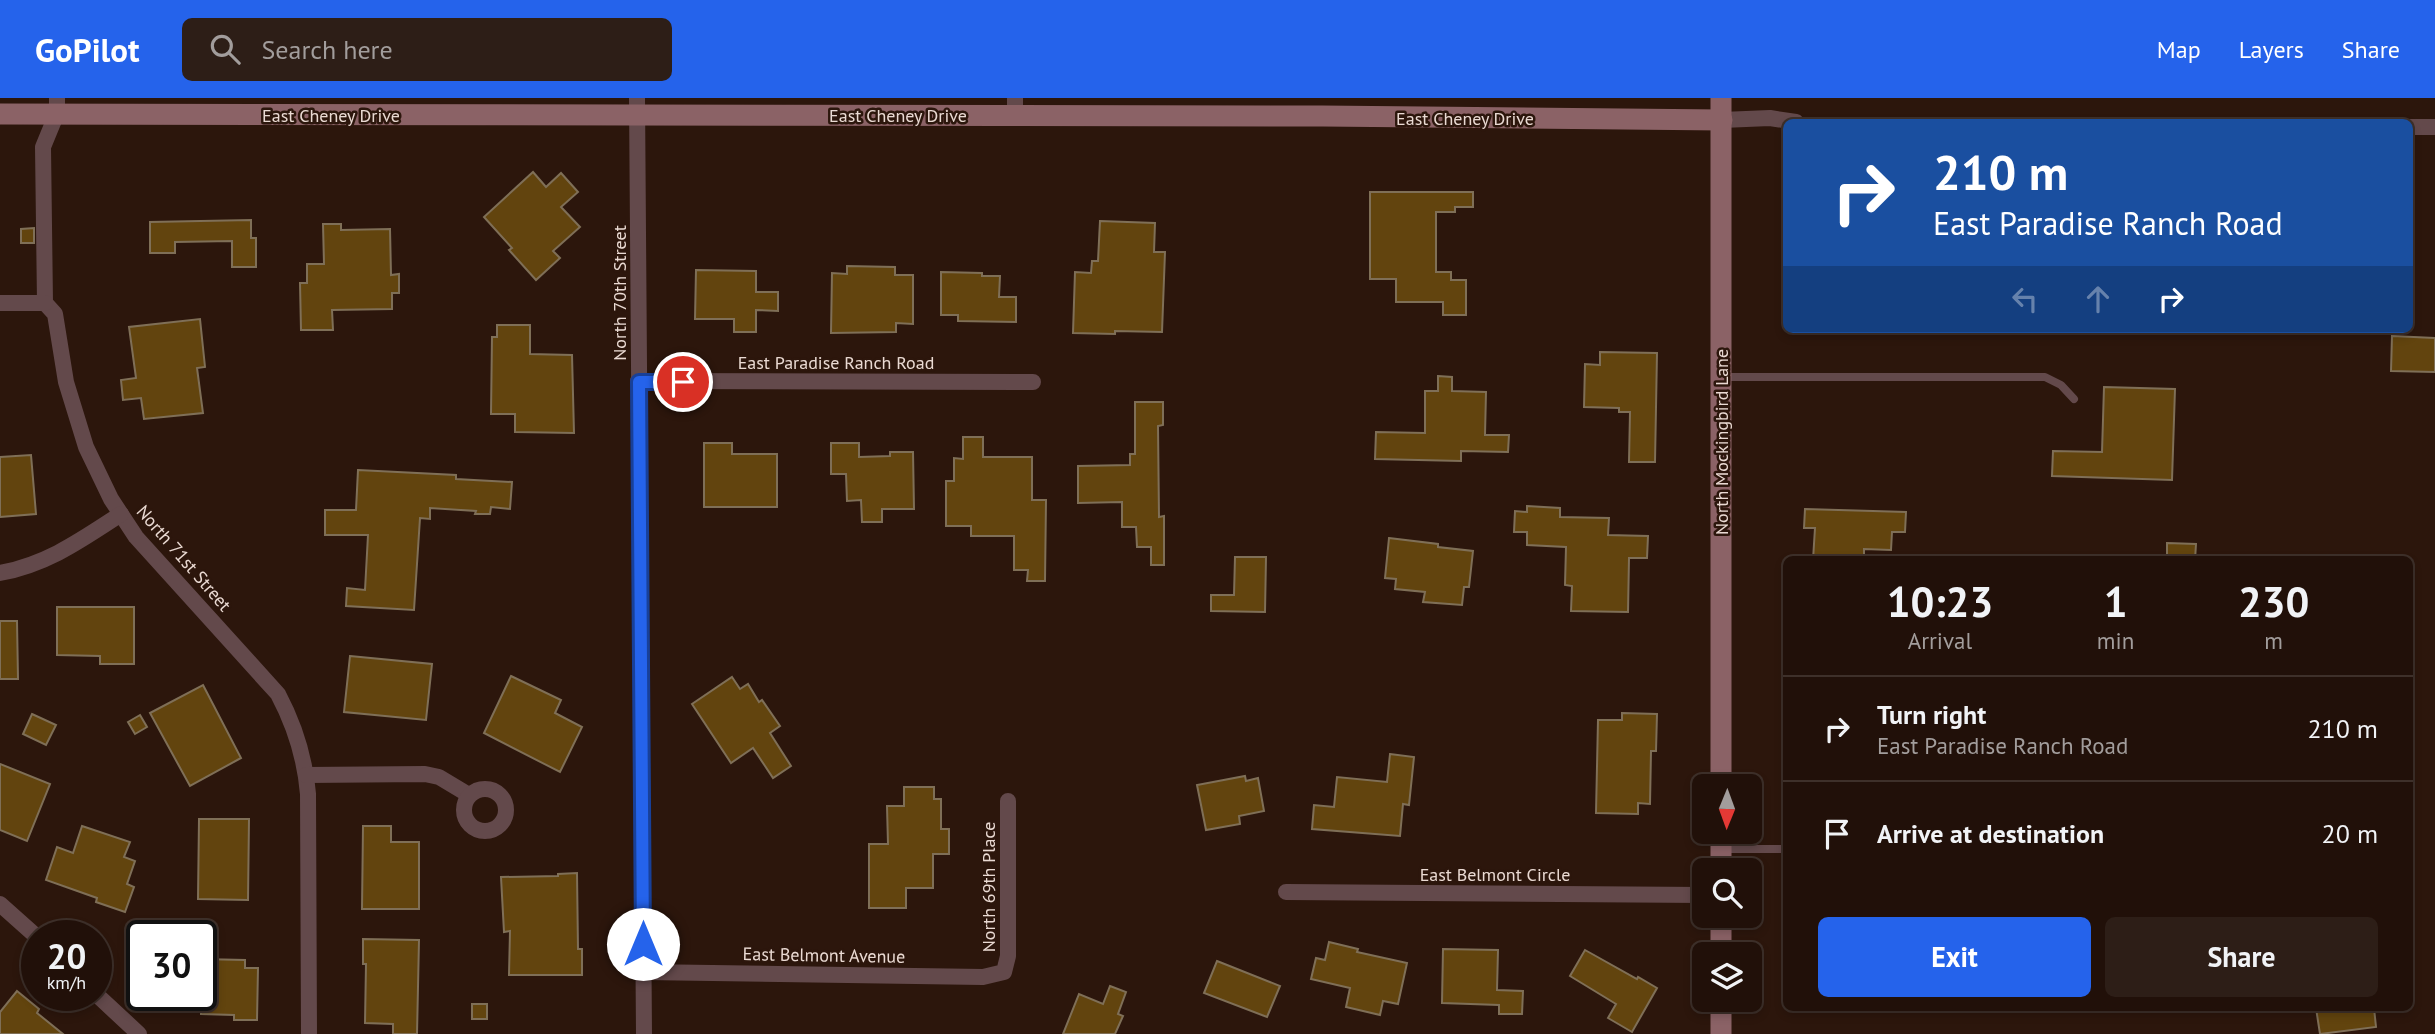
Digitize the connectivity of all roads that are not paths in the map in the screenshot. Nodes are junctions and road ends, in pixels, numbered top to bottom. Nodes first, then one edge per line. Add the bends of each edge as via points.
1 (1721, 98) edge
2 (57, 106) edge
3 (637, 107) edge
4 (1015, 107) edge
5 (0, 114) edge
6 (1722, 120) junction
7 (1783, 120) edge
8 (2413, 127) edge
9 (2435, 127) edge
10 (0, 303) edge
11 (45, 303) junction
12 (1721, 377) junction
13 (639, 382) junction
14 (1033, 382) dead end
15 (2074, 399) dead end
16 (121, 513) junction
17 (0, 573) edge
18 (1721, 774) edge
19 (306, 775) junction
20 (469, 795) dead end
21 (1008, 801) dead end
22 (1783, 849) edge
23 (1721, 850) edge
24 (1286, 892) dead end
25 (1692, 895) edge
26 (0, 904) edge
27 (21, 923) edge
28 (643, 972) junction
29 (1004, 972) joint
30 (112, 1009) edge
31 (1721, 1012) edge
32 (139, 1034) edge
33 (309, 1034) edge
34 (644, 1034) edge
35 (1721, 1034) edge

1 - 6 street, North Mockingbird Lane
2 - 3 street, East Cheney Drive
2 - 5 street, East Cheney Drive
2 - 11 street, North 71st Street via 43,147
3 - 4 street, East Cheney Drive
3 - 13 street, North 70th Street
4 - 6 street, East Cheney Drive
6 - 7 street, East Cheney Drive
6 - 12 street, North Mockingbird Lane
8 - 9 street
10 - 11 street
11 - 16 street, North 71st Street via 55,314 66,382 86,447
12 - 15 lane via 2045,377
12 - 18 street, North Mockingbird Lane
13 - 14 street, East Paradise Ranch Road
13 - 28 street, North 70th Street
16 - 17 street via 48,559
16 - 19 street, North 71st Street via 136,537 278,694 292,720
19 - 20 street via 425,774
19 - 33 street, North 71st Street
21 - 29 street, North 69th Place via 1008,956
22 - 23 lane
24 - 25 street, East Belmont Circle
26 - 27 street
28 - 29 street, East Belmont Avenue via 984,977
28 - 34 street, North 70th Street
30 - 32 street
31 - 35 street

